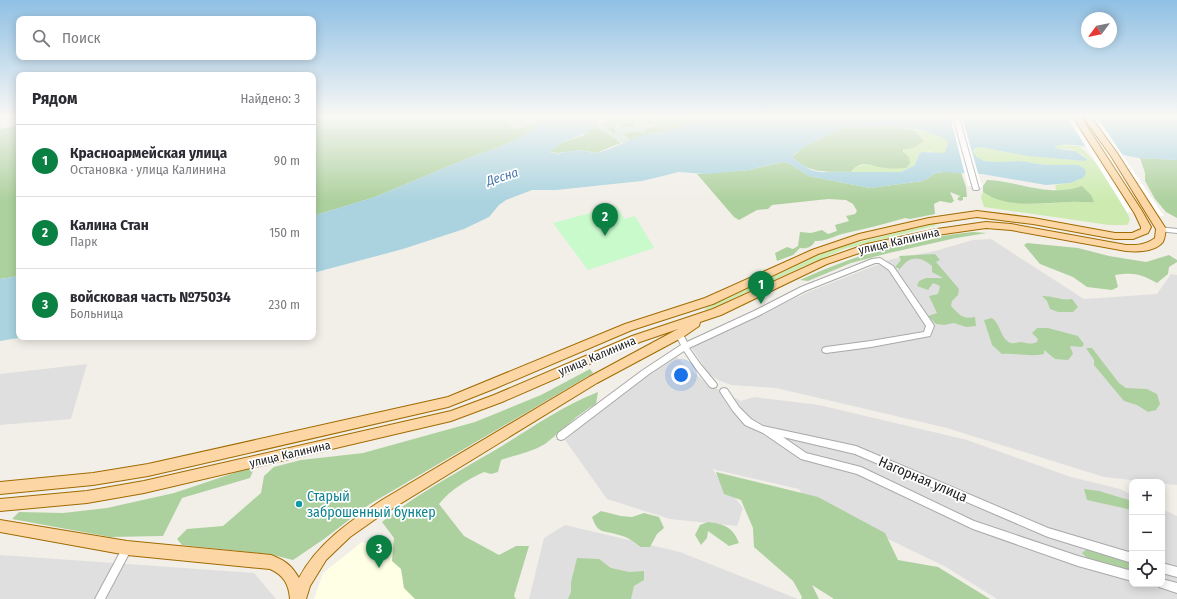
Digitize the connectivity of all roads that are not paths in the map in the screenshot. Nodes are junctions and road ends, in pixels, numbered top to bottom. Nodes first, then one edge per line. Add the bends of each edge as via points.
1 (963, 145) edge
2 (1095, 145) edge
3 (1107, 145) edge
4 (975, 188) dead end
5 (1161, 229) junction
6 (1177, 230) edge
7 (702, 318) junction
8 (678, 334) junction
9 (684, 347) junction
10 (826, 350) dead end
11 (713, 385) dead end
12 (724, 391) dead end
13 (762, 429) junction
14 (561, 436) dead end
15 (0, 488) edge
16 (0, 505) edge
17 (0, 526) edge
18 (126, 548) junction
19 (1129, 557) edge
20 (1165, 569) edge
21 (1177, 572) edge
22 (1129, 575) edge
23 (1165, 585) edge
24 (1177, 588) edge
25 (100, 599) edge
26 (298, 599) edge

1 - 4 street
2 - 15 main road, улица Калинина via 1141,217 1146,227 1142,233 1115,236 977,214 913,224 828,247 708,301 628,327 448,402 148,470 93,479
3 - 5 main road
5 - 6 street
5 - 7 main road, улица Калинина via 1159,240 1140,249 1095,244 1011,227 986,225 937,232 846,253
7 - 8 main road
7 - 16 main road, улица Калинина via 625,344 498,399 451,416 144,487 87,497
8 - 9 street
8 - 26 main road via 593,380 363,520 320,557 306,577
9 - 10 street via 803,289 880,260 892,268 930,326 927,334
9 - 11 street
9 - 14 street via 646,372
12 - 13 street, Нагорная улица via 748,422
13 - 19 street, Нагорная улица via 856,450 1048,532
13 - 22 street via 804,456 858,470 973,525 1078,561
17 - 18 main road
18 - 25 street
18 - 26 main road via 271,562 288,572 296,586
20 - 21 street
23 - 24 street

